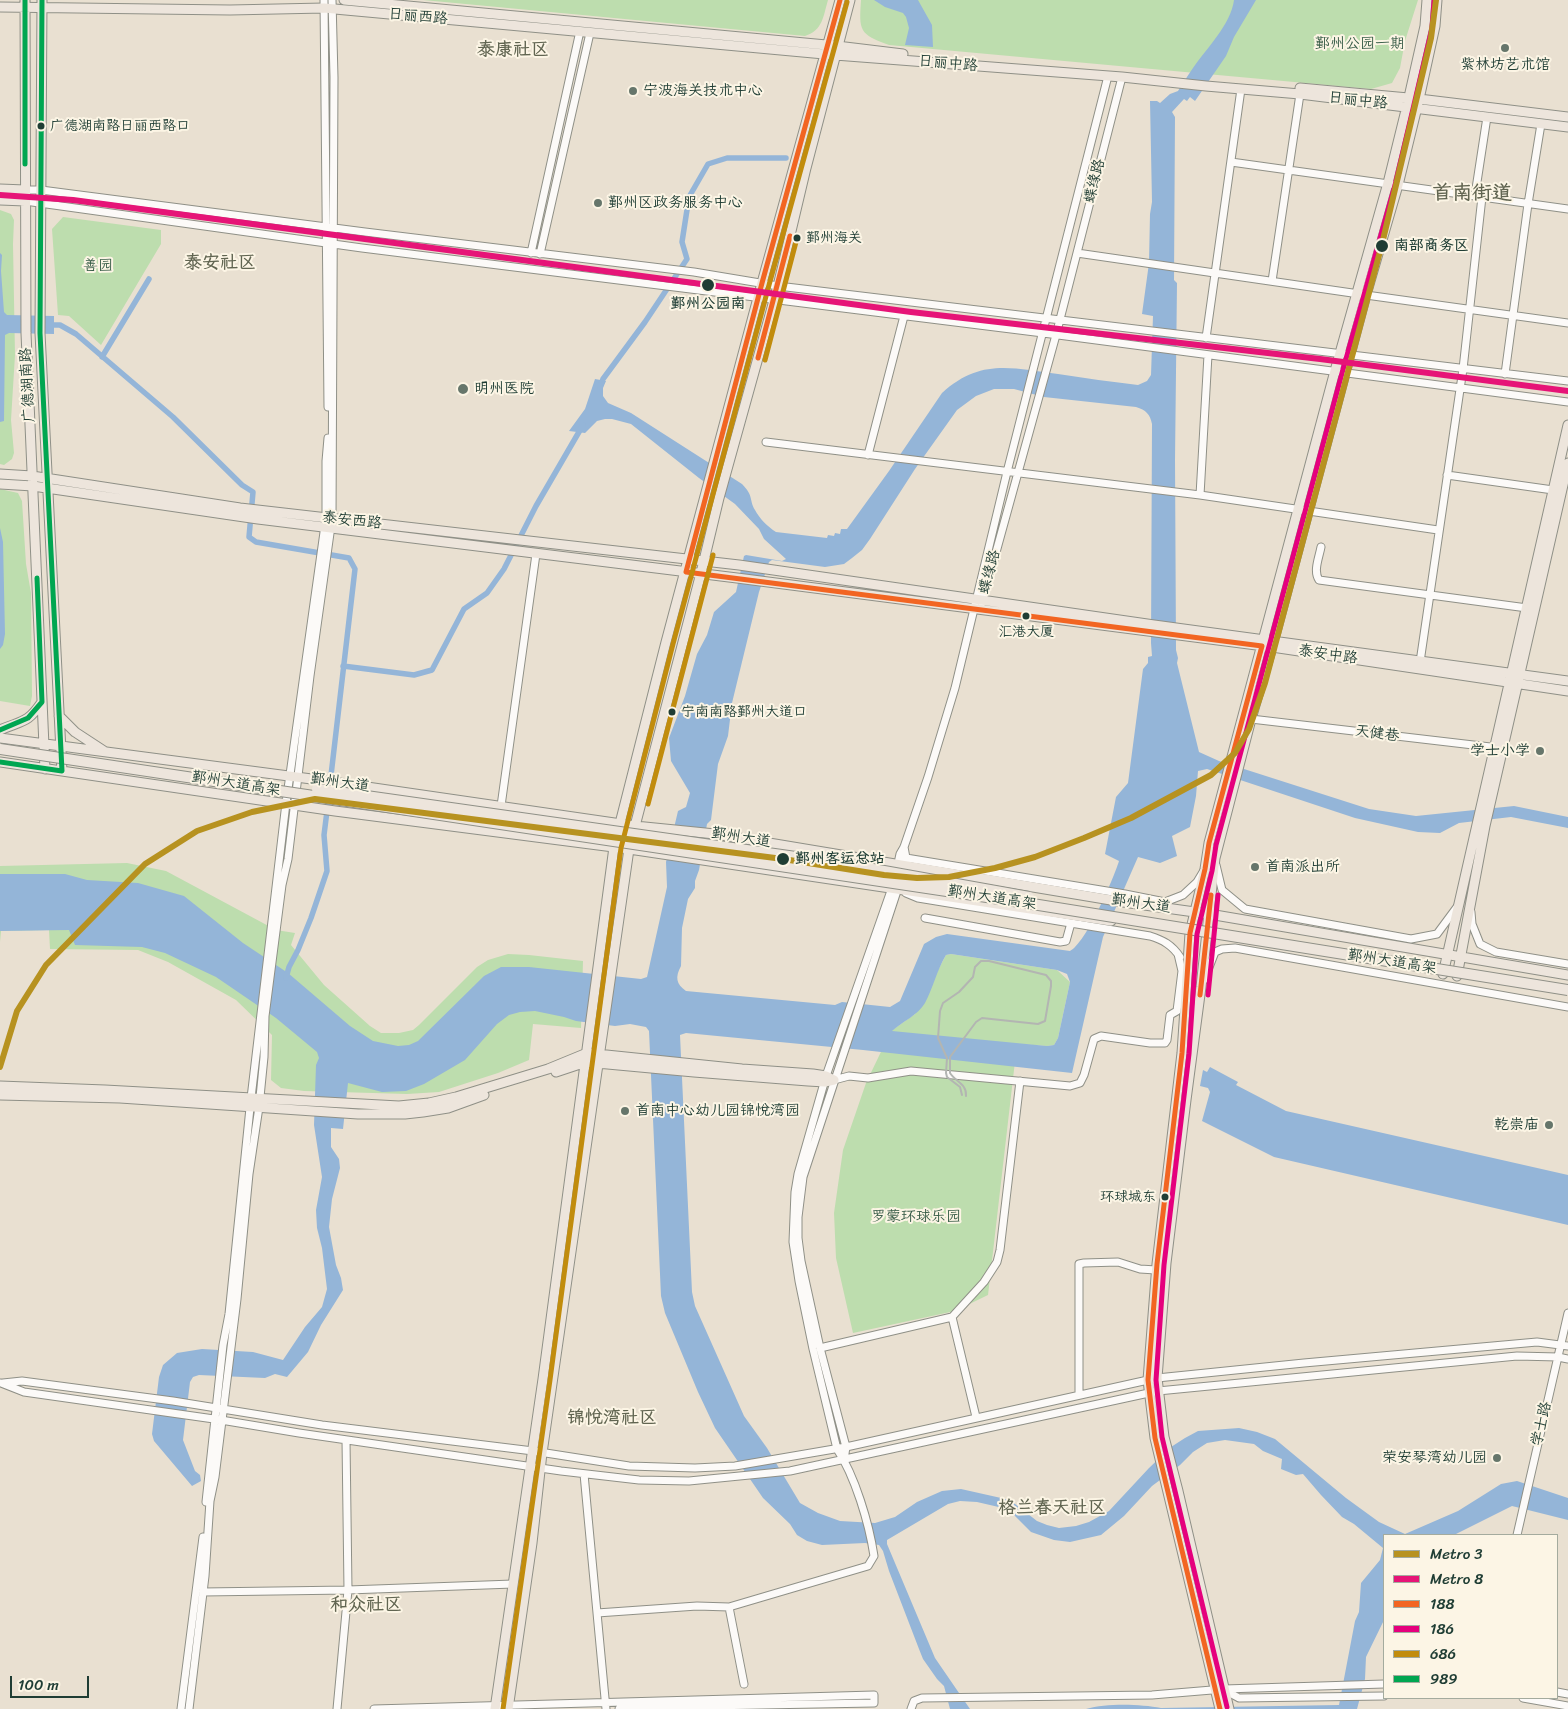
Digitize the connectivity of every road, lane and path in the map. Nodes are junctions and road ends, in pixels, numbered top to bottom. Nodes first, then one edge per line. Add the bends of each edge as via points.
1 (344, 0) edge
2 (840, 0) edge
3 (1427, 0) edge
4 (1437, 0) edge
5 (25, 3) edge
6 (42, 4) edge
7 (328, 4) edge
8 (849, 5) edge
9 (0, 7) edge
10 (580, 31) junction
11 (590, 33) junction
12 (826, 50) junction
13 (836, 51) junction
14 (935, 60) junction
15 (1109, 74) junction
16 (1122, 77) junction
17 (1180, 81) junction
18 (1208, 84) junction
19 (1241, 89) junction
20 (1300, 94) junction
21 (1408, 102) junction
22 (1419, 103) junction
23 (1568, 117) edge
24 (1487, 118) junction
25 (1541, 124) junction
26 (1568, 127) edge
27 (1231, 162) junction
28 (1288, 170) junction
29 (1393, 184) junction
30 (0, 189) edge
31 (25, 190) junction
32 (41, 190) junction
33 (1478, 196) junction
34 (0, 200) edge
35 (25, 201) junction
36 (41, 202) junction
37 (1528, 204) junction
38 (1568, 209) edge
39 (329, 228) junction
40 (329, 243) junction
41 (531, 253) junction
42 (1077, 253) junction
43 (540, 254) junction
44 (1216, 273) junction
45 (1272, 281) junction
46 (762, 283) junction
47 (778, 286) junction
48 (1362, 295) junction
49 (758, 297) junction
50 (774, 299) junction
51 (1470, 309) junction
52 (1512, 315) junction
53 (904, 316) junction
54 (1047, 318) junction
55 (1060, 319) junction
56 (1568, 323) edge
57 (1043, 333) junction
58 (1056, 335) junction
59 (1206, 338) junction
60 (1340, 354) junction
61 (1208, 355) junction
62 (1350, 355) junction
63 (1463, 369) junction
64 (1335, 371) junction
65 (1346, 373) junction
66 (1505, 374) junction
67 (1568, 381) edge
68 (1460, 388) junction
69 (1568, 402) edge
70 (1568, 426) edge
71 (766, 442) dead end
72 (868, 455) junction
73 (1568, 463) edge
74 (1007, 472) junction
75 (1017, 473) junction
76 (0, 474) edge
77 (1447, 475) junction
78 (32, 476) junction
79 (47, 478) junction
80 (0, 484) edge
81 (33, 486) junction
82 (48, 489) junction
83 (1553, 490) junction
84 (1200, 495) junction
85 (1298, 510) junction
86 (1308, 511) junction
87 (239, 512) junction
88 (329, 523) junction
89 (1438, 530) junction
90 (1321, 548) dead end
91 (536, 554) junction
92 (689, 559) junction
93 (704, 561) junction
94 (686, 572) junction
95 (701, 574) junction
96 (1430, 596) junction
97 (977, 606) junction
98 (1527, 608) junction
99 (1263, 642) junction
100 (1273, 644) junction
101 (1420, 662) junction
102 (1516, 674) junction
103 (1568, 680) edge
104 (1514, 683) junction
105 (1568, 691) edge
106 (42, 702) junction
107 (59, 716) junction
108 (1251, 719) junction
109 (0, 730) edge
110 (0, 738) edge
111 (44, 744) junction
112 (0, 745) edge
113 (61, 747) junction
114 (1499, 748) junction
115 (0, 749) edge
116 (106, 753) junction
117 (0, 762) edge
118 (46, 769) junction
119 (62, 771) junction
120 (294, 777) junction
121 (290, 804) junction
122 (501, 806) junction
123 (620, 823) junction
124 (635, 826) junction
125 (614, 847) junction
126 (629, 849) junction
127 (1215, 858) junction
128 (902, 862) junction
129 (1205, 870) junction
130 (895, 890) junction
131 (1124, 898) junction
132 (1471, 901) junction
133 (1459, 905) junction
134 (1194, 912) junction
135 (1209, 914) junction
136 (925, 918) dead end
137 (1086, 922) junction
138 (1071, 923) junction
139 (1114, 926) junction
140 (1190, 933) junction
141 (1207, 936) junction
142 (1178, 954) junction
143 (1448, 955) junction
144 (1461, 958) junction
145 (1568, 964) edge
146 (1443, 974) junction
147 (1568, 975) edge
148 (1457, 976) junction
149 (1186, 985) junction
150 (1568, 985) edge
151 (1202, 987) junction
152 (1568, 990) edge
153 (1568, 994) edge
154 (1568, 1007) edge
155 (600, 1054) junction
156 (586, 1057) junction
157 (598, 1064) junction
158 (651, 1064) junction
159 (828, 1079) junction
160 (1020, 1081) junction
161 (0, 1086) edge
162 (0, 1095) edge
163 (255, 1103) junction
164 (1156, 1270) junction
165 (1568, 1312) edge
166 (952, 1317) junction
167 (1564, 1345) edge
168 (820, 1348) junction
169 (1558, 1357) junction
170 (1568, 1359) edge
171 (1153, 1379) junction
172 (0, 1383) edge
173 (1154, 1392) junction
174 (1080, 1395) junction
175 (220, 1408) junction
176 (976, 1417) junction
177 (218, 1419) junction
178 (346, 1440) junction
179 (846, 1447) junction
180 (837, 1449) junction
181 (533, 1451) junction
182 (542, 1453) junction
183 (844, 1460) junction
184 (531, 1465) junction
185 (540, 1468) junction
186 (584, 1474) junction
187 (1517, 1534) edge
188 (513, 1584) junction
189 (348, 1590) junction
190 (203, 1592) junction
191 (729, 1607) junction
192 (597, 1613) junction
193 (744, 1684) dead end
194 (1383, 1684) edge
195 (1222, 1692) junction
196 (1383, 1696) edge
197 (1529, 1699) edge
198 (605, 1705) edge
199 (1568, 1706) edge
200 (508, 1707) edge
201 (496, 1708) edge
202 (182, 1709) edge
203 (189, 1709) edge
204 (337, 1709) edge
205 (374, 1709) edge
206 (620, 1709) edge
207 (911, 1709) edge
208 (1220, 1709) edge
209 (1229, 1709) edge

1 - 12 main road, 日丽西路
2 - 12 main road
3 - 21 main road via 1425,26
4 - 22 main road via 1435,26
5 - 6 main road, 日丽西路
5 - 9 main road, 日丽西路
5 - 31 main road, 广德湖南路
6 - 7 main road, 日丽西路 via 230,10
6 - 32 main road, 广德湖南路
7 - 10 main road, 日丽西路
7 - 39 street
8 - 13 main road
10 - 11 main road, 日丽西路
10 - 41 street
11 - 12 main road, 日丽西路
11 - 43 street
12 - 13 main road, 日丽西路
12 - 46 main road
13 - 14 main road, 日丽中路 via 894,59
13 - 14 main road, 日丽中路 via 908,55
13 - 47 main road
14 - 15 main road, 日丽中路
15 - 16 main road, 日丽中路
15 - 17 main road
15 - 54 street, 蝶缘路
16 - 17 main road, 日丽中路
16 - 42 street, 蝶缘路
17 - 18 main road
18 - 19 main road, 日丽中路
18 - 21 main road, 日丽中路
19 - 20 main road, 日丽中路
19 - 27 street
20 - 21 main road, 日丽中路
20 - 28 street
21 - 22 main road, 日丽中路
21 - 29 main road
22 - 23 main road, 日丽中路
22 - 24 main road, 日丽中路
22 - 29 main road
24 - 25 main road, 日丽中路
24 - 33 street
25 - 26 main road, 日丽中路
25 - 37 street
27 - 28 street
27 - 44 street
28 - 29 street
28 - 45 street
29 - 33 street
29 - 48 main road
30 - 31 main road
31 - 32 street
31 - 35 main road, 广德湖南路
32 - 36 main road, 广德湖南路
32 - 39 street
33 - 37 street
33 - 51 street
34 - 35 main road
35 - 36 street
35 - 78 main road, 广德湖南路
36 - 40 street
36 - 79 main road, 广德湖南路 via 40,333
37 - 38 street
37 - 52 street
39 - 40 street
39 - 41 street
40 - 49 street
40 - 88 street
41 - 43 street
42 - 44 street
42 - 55 street, 蝶缘路
43 - 46 street
44 - 45 street
44 - 59 street
45 - 48 street
46 - 47 street
46 - 49 main road
47 - 50 main road
47 - 54 street
48 - 51 street
48 - 60 main road
48 - 62 main road
49 - 50 street
49 - 92 main road
50 - 53 street
50 - 93 main road
51 - 52 street
51 - 63 street
52 - 56 street
52 - 66 street
53 - 57 street
53 - 72 street
54 - 55 street
54 - 57 street, 蝶缘路
55 - 58 street, 蝶缘路
55 - 59 street
57 - 58 street
57 - 74 street, 蝶缘路
58 - 61 street
58 - 75 street, 蝶缘路
59 - 60 street
60 - 62 street
60 - 64 main road
61 - 64 street
61 - 84 street
62 - 63 street
62 - 65 main road
63 - 66 street
63 - 68 street
64 - 65 street
64 - 85 main road
65 - 68 street
65 - 86 main road
66 - 67 street
68 - 69 street
68 - 77 street
70 - 83 main road
71 - 72 street
72 - 74 street
73 - 102 main road
74 - 75 street
74 - 97 street, 蝶缘路
75 - 84 street
75 - 97 street, 蝶缘路
76 - 78 main road, 泰安西路
77 - 83 street
77 - 89 street
78 - 79 main road, 泰安西路
78 - 81 main road, 广德湖南路
79 - 82 main road, 广德湖南路
79 - 87 main road, 泰安西路
80 - 81 main road, 泰安西路
81 - 82 main road, 泰安西路
81 - 106 main road, 广德湖南路
82 - 87 main road, 泰安西路
82 - 107 main road, 广德湖南路
83 - 98 main road
84 - 85 street
85 - 86 street
85 - 99 main road
86 - 89 street
86 - 100 main road
87 - 88 main road, 泰安西路
88 - 91 main road, 泰安西路
88 - 92 main road, 泰安西路 via 531,540
88 - 120 street
88 - 120 street via 329,543
89 - 96 street
90 - 96 street via 1316,569 1319,580
91 - 94 main road, 泰安西路
91 - 122 street
92 - 93 main road, 泰安西路
92 - 94 main road
93 - 95 main road
93 - 97 main road, 泰安中路
94 - 95 main road, 泰安西路
94 - 123 main road
95 - 97 main road, 泰安中路
95 - 124 main road
96 - 98 street
96 - 101 street
97 - 99 main road, 泰安中路
97 - 128 street via 928,777 900,854
98 - 102 main road
99 - 100 main road, 泰安中路
99 - 129 main road via 1209,842
100 - 101 main road, 泰安中路
100 - 104 main road, 泰安中路
100 - 108 main road
101 - 102 main road, 泰安中路
102 - 103 main road, 泰安中路
102 - 104 main road
104 - 105 main road, 泰安中路
104 - 114 main road
106 - 109 main road via 33,716
106 - 111 main road, 广德湖南路
107 - 113 main road, 广德湖南路
107 - 116 main road via 75,732
108 - 114 street, 天健巷
108 - 127 main road
110 - 111 main road, 鄞州大道
111 - 113 main road, 鄞州大道
111 - 118 main road, 广德湖南路
112 - 150 highway, 鄞州大道高架, bridge via 845,864
113 - 116 main road, 鄞州大道
113 - 119 main road, 广德湖南路
114 - 132 main road
114 - 133 main road
115 - 152 highway, 鄞州大道高架, bridge via 1020,902
116 - 120 main road, 鄞州大道
117 - 118 main road, 鄞州大道
118 - 119 main road, 鄞州大道
119 - 121 main road, 鄞州大道
120 - 121 street
120 - 122 main road, 鄞州大道
121 - 125 main road, 鄞州大道
121 - 163 street
121 - 163 street via 288,859 266,1016 264,1058
122 - 123 main road, 鄞州大道
123 - 124 main road, 鄞州大道
123 - 125 main road
124 - 126 main road
124 - 128 main road, 鄞州大道 via 714,834
125 - 126 main road, 鄞州大道
125 - 156 main road
126 - 130 main road, 鄞州大道
126 - 155 main road
127 - 133 street via 1222,890 1245,909 1411,939 1437,934
127 - 135 main road
128 - 130 street
128 - 131 main road, 鄞州大道
129 - 131 street via 1182,895 1165,902
129 - 134 main road
130 - 137 main road, 鄞州大道
130 - 138 street via 918,898
130 - 159 street
130 - 159 street via 844,1052
131 - 134 main road, 鄞州大道
132 - 144 main road
132 - 145 street via 1472,924 1480,944 1496,952
133 - 143 main road
134 - 135 main road, 鄞州大道
134 - 140 main road
135 - 141 main road
135 - 143 main road, 鄞州大道
136 - 138 street via 1060,942 1066,941
137 - 138 street
137 - 139 main road, 鄞州大道
139 - 140 main road, 鄞州大道
139 - 142 street via 1163,940
140 - 141 main road, 鄞州大道
140 - 149 main road
141 - 146 main road, 鄞州大道
141 - 151 main road
142 - 149 street via 1187,974
142 - 160 street via 1182,971 1177,1011 1170,1015 1165,1043 1101,1036 1094,1039 1080,1083 1070,1086
143 - 144 main road, 鄞州大道
143 - 146 main road
144 - 147 main road, 鄞州大道
144 - 148 main road
146 - 148 main road, 鄞州大道
148 - 153 main road, 鄞州大道
149 - 164 main road via 1182,1053
151 - 154 street via 1215,952 1236,948
151 - 171 main road
155 - 156 main road
155 - 157 main road
155 - 158 main road
156 - 157 main road
156 - 163 main road via 430,1103 399,1106
156 - 163 main road via 448,1108 405,1114 310,1111
156 - 181 main road
157 - 158 main road
157 - 182 main road
158 - 159 main road
159 - 160 street via 868,1078 911,1071
159 - 168 street via 803,1177 798,1217 801,1262
159 - 180 street via 798,1174 793,1242 811,1340
160 - 166 street via 997,1262 984,1282
161 - 163 main road via 105,1090
162 - 163 main road
163 - 175 street via 223,1345
164 - 171 main road
164 - 174 street via 1118,1262 1079,1264
165 - 167 street, 学士路
166 - 168 street
166 - 176 street
167 - 169 street, 学士路
167 - 171 street via 1537,1342
168 - 179 street
169 - 170 street
169 - 173 street via 1518,1356
169 - 187 street, 学士路
171 - 173 main road
171 - 174 street
172 - 175 street via 22,1381
172 - 177 street via 24,1392
173 - 183 street
173 - 195 main road
173 - 195 main road via 1155,1438
174 - 176 street
175 - 177 street
175 - 181 street via 322,1425
176 - 179 street
177 - 178 street
177 - 190 street
177 - 202 street
178 - 184 street
178 - 189 street
179 - 180 street
179 - 183 street
180 - 182 street via 735,1466 695,1468 652,1468
180 - 183 street
181 - 182 street
181 - 184 main road
182 - 185 main road
183 - 186 street via 790,1472 689,1481
183 - 191 street via 872,1545 874,1556 868,1566
184 - 185 street
184 - 188 main road
185 - 186 street
185 - 200 main road
186 - 192 street
188 - 189 street
188 - 201 main road
189 - 190 street
189 - 204 street
190 - 203 street
191 - 192 street
191 - 193 street
192 - 198 street
194 - 195 street
195 - 196 street via 1238,1698
195 - 207 street via 922,1698 914,1701
195 - 208 main road
195 - 209 main road
197 - 199 street
198 - 200 street
198 - 206 street via 874,1695 874,1703
200 - 201 street
201 - 205 street

